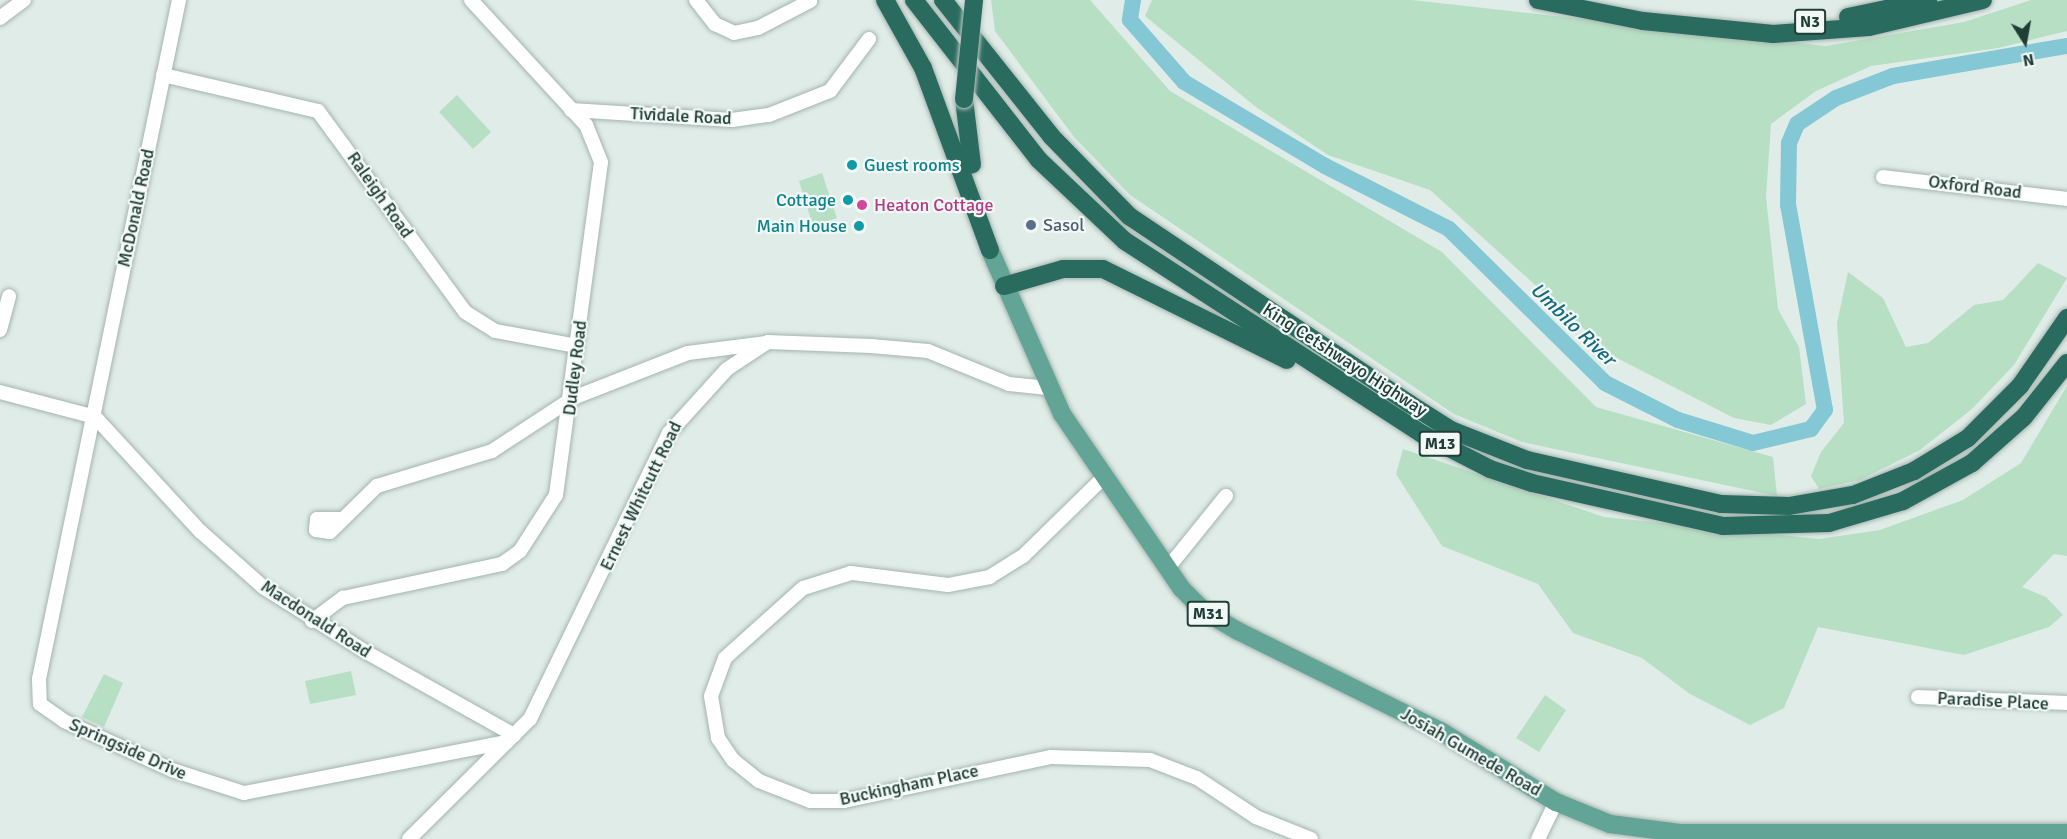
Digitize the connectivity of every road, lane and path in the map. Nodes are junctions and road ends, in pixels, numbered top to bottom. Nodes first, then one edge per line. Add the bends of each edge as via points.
1 (24, 0) edge
2 (179, 0) edge
3 (471, 0) edge
4 (696, 0) edge
5 (885, 0) edge
6 (914, 0) edge
7 (943, 0) edge
8 (956, 0) edge
9 (974, 0) edge
10 (1538, 0) edge
11 (1928, 0) edge
12 (1983, 0) edge
13 (810, 1) edge
14 (0, 18) edge
15 (1690, 27) junction
16 (869, 39) dead end
17 (164, 75) junction
18 (571, 110) junction
19 (1051, 135) junction
20 (1883, 177) dead end
21 (2067, 199) edge
22 (994, 248) junction
23 (1009, 285) junction
24 (9, 296) dead end
25 (2067, 318) edge
26 (0, 330) edge
27 (768, 342) junction
28 (577, 346) junction
29 (2067, 363) edge
30 (1344, 384) junction
31 (1048, 388) junction
32 (0, 392) edge
33 (573, 398) junction
34 (95, 417) junction
35 (1104, 477) junction
36 (1226, 496) dead end
37 (340, 519) dead end
38 (1167, 569) junction
39 (312, 621) junction
40 (1918, 697) dead end
41 (2067, 703) edge
42 (511, 738) junction
43 (1556, 802) junction
44 (2067, 833) edge
45 (1794, 835) edge
46 (409, 839) edge
47 (1311, 839) edge
48 (1538, 839) edge

1 - 14 street
2 - 17 street, McDonald Road
3 - 18 street, Dudley Road
4 - 13 street via 715,24 734,33 758,28
5 - 22 highway via 923,68
6 - 30 highway, King Cetshwayo Highway / M13 via 1039,160 1101,222 1168,272
7 - 19 highway, King Cetshwayo Highway / M13
8 - 19 highway
9 - 22 highway, bridge via 964,99 969,154
10 - 15 highway, N3
11 - 15 highway, N3 via 1808,22
12 - 15 highway via 1844,30 1773,34
16 - 18 street, Tividale Road via 830,91 769,115 732,120
17 - 28 street, Raleigh Road via 318,111 465,312 495,331
17 - 34 street, McDonald Road
18 - 28 street, Dudley Road via 593,136 602,162
19 - 25 highway, King Cetshwayo Highway / M13 via 1101,190 1167,245 1451,430 1527,460 1721,504 1822,502 1876,487 1932,461 1991,418 2043,357
20 - 21 street, Oxford Road
22 - 23 main road, Josiah Gumede Road / M31
23 - 30 highway via 1082,267 1122,275
23 - 31 main road, Josiah Gumede Road / M31
24 - 26 street
27 - 31 street via 914,348 1023,388
27 - 33 street via 688,353
27 - 42 street, Ernest Whitcutt Road via 716,378 678,419 537,708
28 - 33 street, Dudley Road
29 - 30 highway, King Cetshwayo Highway / M13 via 2024,417 1956,474 1875,512 1792,528 1682,519 1532,483 1461,456
31 - 35 main road, Josiah Gumede Road / M31
32 - 34 street
33 - 37 street via 492,452 377,486
33 - 39 street, Dudley Road via 556,495 512,558 484,570 343,598
34 - 39 street, Macdonald Road via 207,537
34 - 42 street, Springside Drive via 39,679 39,698 47,712 192,778 244,793
35 - 38 main road, Josiah Gumede Road / M31
35 - 47 street, Buckingham Place via 1023,556 990,577 948,585 851,573 797,592 725,658 711,696 718,738 733,760 759,781 810,801 844,801 1051,757 1150,760 1197,778 1256,816
36 - 38 street
38 - 43 main road, Josiah Gumede Road / M31 via 1205,612 1442,732
39 - 42 street, Macdonald Road
40 - 41 street, Paradise Place
42 - 46 street, Ernest Whitcutt Road
43 - 45 main road, Josiah Gumede Road / M31 via 1610,824 1649,832
43 - 48 street
44 - 45 main road, Josiah Gumede Road / M31

